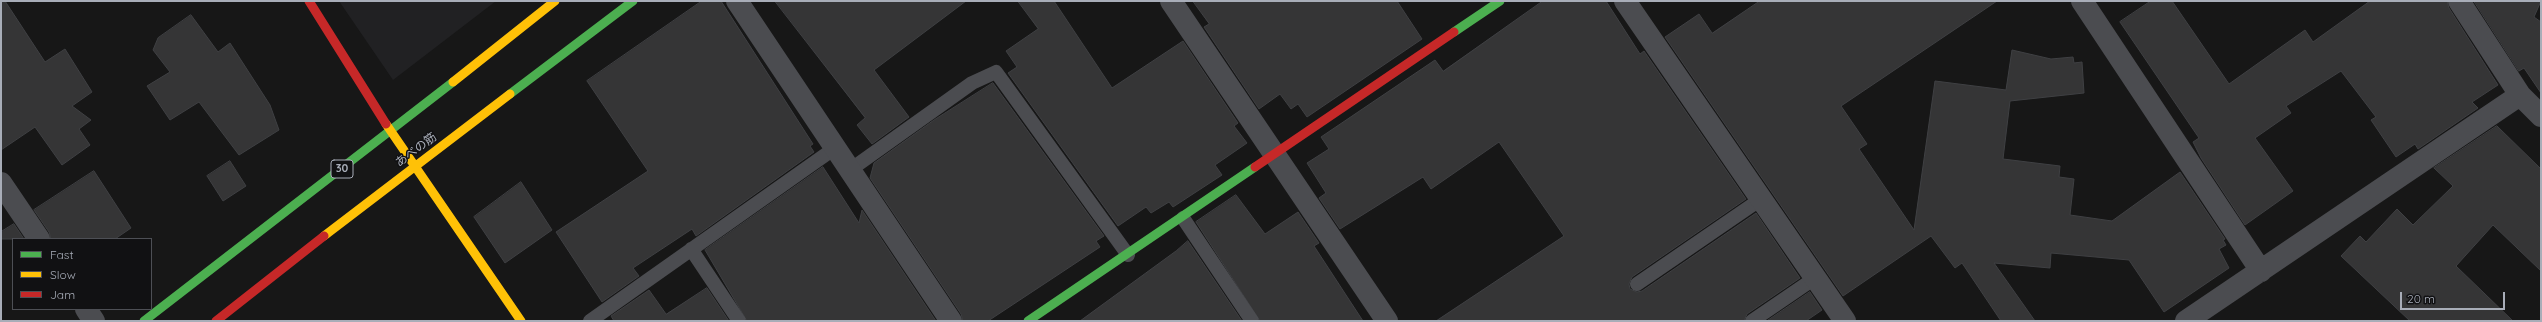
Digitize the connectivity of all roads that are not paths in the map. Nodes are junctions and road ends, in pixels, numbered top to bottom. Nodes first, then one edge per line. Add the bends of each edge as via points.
1 (309, 1) edge
2 (555, 1) edge
3 (633, 1) edge
4 (737, 1) edge
5 (1171, 1) edge
6 (1500, 1) edge
7 (1624, 1) edge
8 (2082, 1) edge
9 (2459, 1) edge
10 (2533, 104) edge
11 (391, 131) junction
12 (835, 148) junction
13 (1274, 154) junction
14 (415, 166) junction
15 (850, 170) junction
16 (1, 183) edge
17 (1761, 199) junction
18 (1183, 218) junction
19 (38, 238) edge
20 (691, 249) junction
21 (1128, 255) junction
22 (2261, 271) junction
23 (1815, 278) junction
24 (1637, 284) dead end
25 (87, 310) edge
26 (94, 321) edge
27 (144, 321) edge
28 (216, 321) edge
29 (521, 321) edge
30 (590, 321) edge
31 (739, 321) edge
32 (951, 321) edge
33 (1028, 321) edge
34 (1252, 321) edge
35 (1388, 321) edge
36 (1752, 321) edge
37 (1845, 321) edge
38 (2186, 321) edge

1 - 11 main road
2 - 11 main road, 30
3 - 14 main road, あべの筋
4 - 12 street
5 - 13 street
6 - 13 main road
7 - 17 street
8 - 22 street
9 - 10 street
10 - 22 street
11 - 14 main road
11 - 27 main road, 30
12 - 15 street
12 - 20 lane
13 - 18 main road
13 - 35 street
14 - 28 main road, あべの筋
14 - 29 main road
15 - 21 lane via 972,82 996,72
15 - 32 street
16 - 19 street
17 - 23 street
17 - 24 lane
18 - 21 main road
18 - 34 lane
20 - 30 lane
20 - 31 lane
21 - 33 main road
22 - 38 street
23 - 36 lane
23 - 37 street
25 - 26 street

